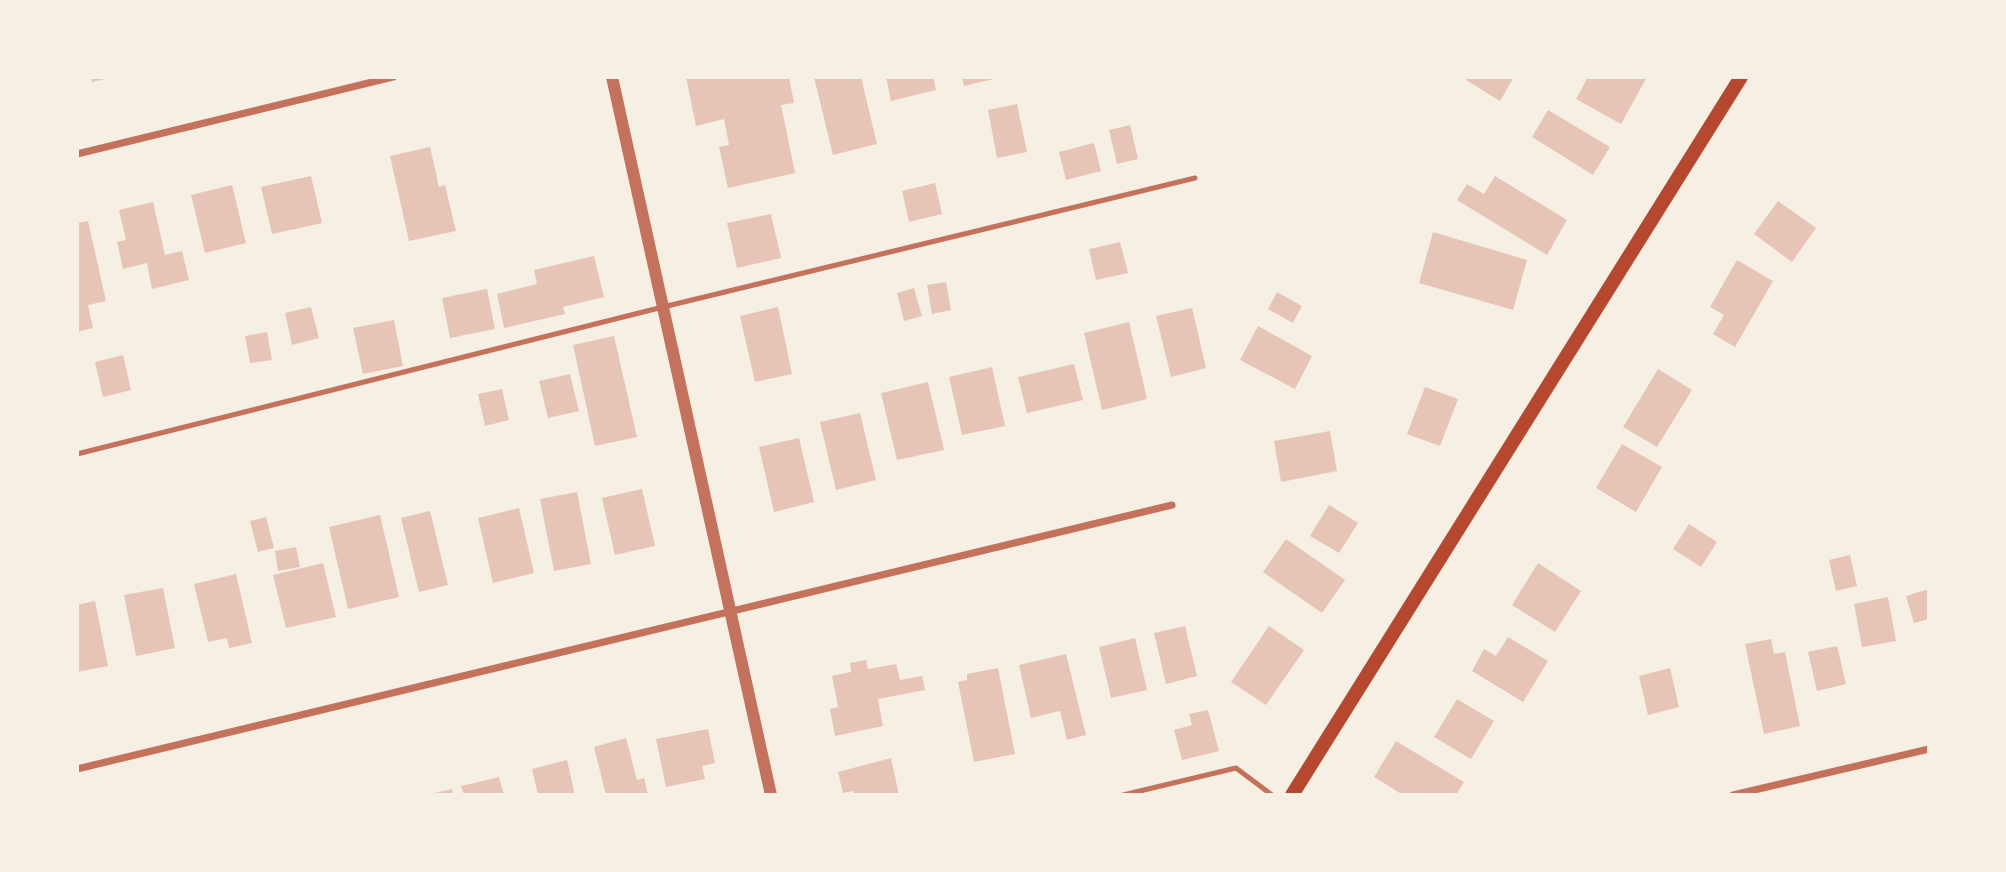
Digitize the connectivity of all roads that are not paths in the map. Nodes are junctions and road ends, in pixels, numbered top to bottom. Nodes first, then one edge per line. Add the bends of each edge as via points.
1 (390, 77) edge
2 (612, 77) edge
3 (1741, 77) edge
4 (77, 154) edge
5 (1195, 178) dead end
6 (663, 307) junction
7 (77, 454) edge
8 (1172, 505) dead end
9 (731, 612) junction
10 (1929, 749) edge
11 (77, 769) edge
12 (771, 795) edge
13 (1123, 795) edge
14 (1272, 795) edge
15 (1292, 795) edge
16 (1733, 795) edge

1 - 4 street
2 - 6 street
3 - 15 main road
5 - 6 lane
6 - 7 lane
6 - 9 street
8 - 9 street
9 - 11 street
9 - 12 street
10 - 16 street
13 - 14 lane via 1236,768

